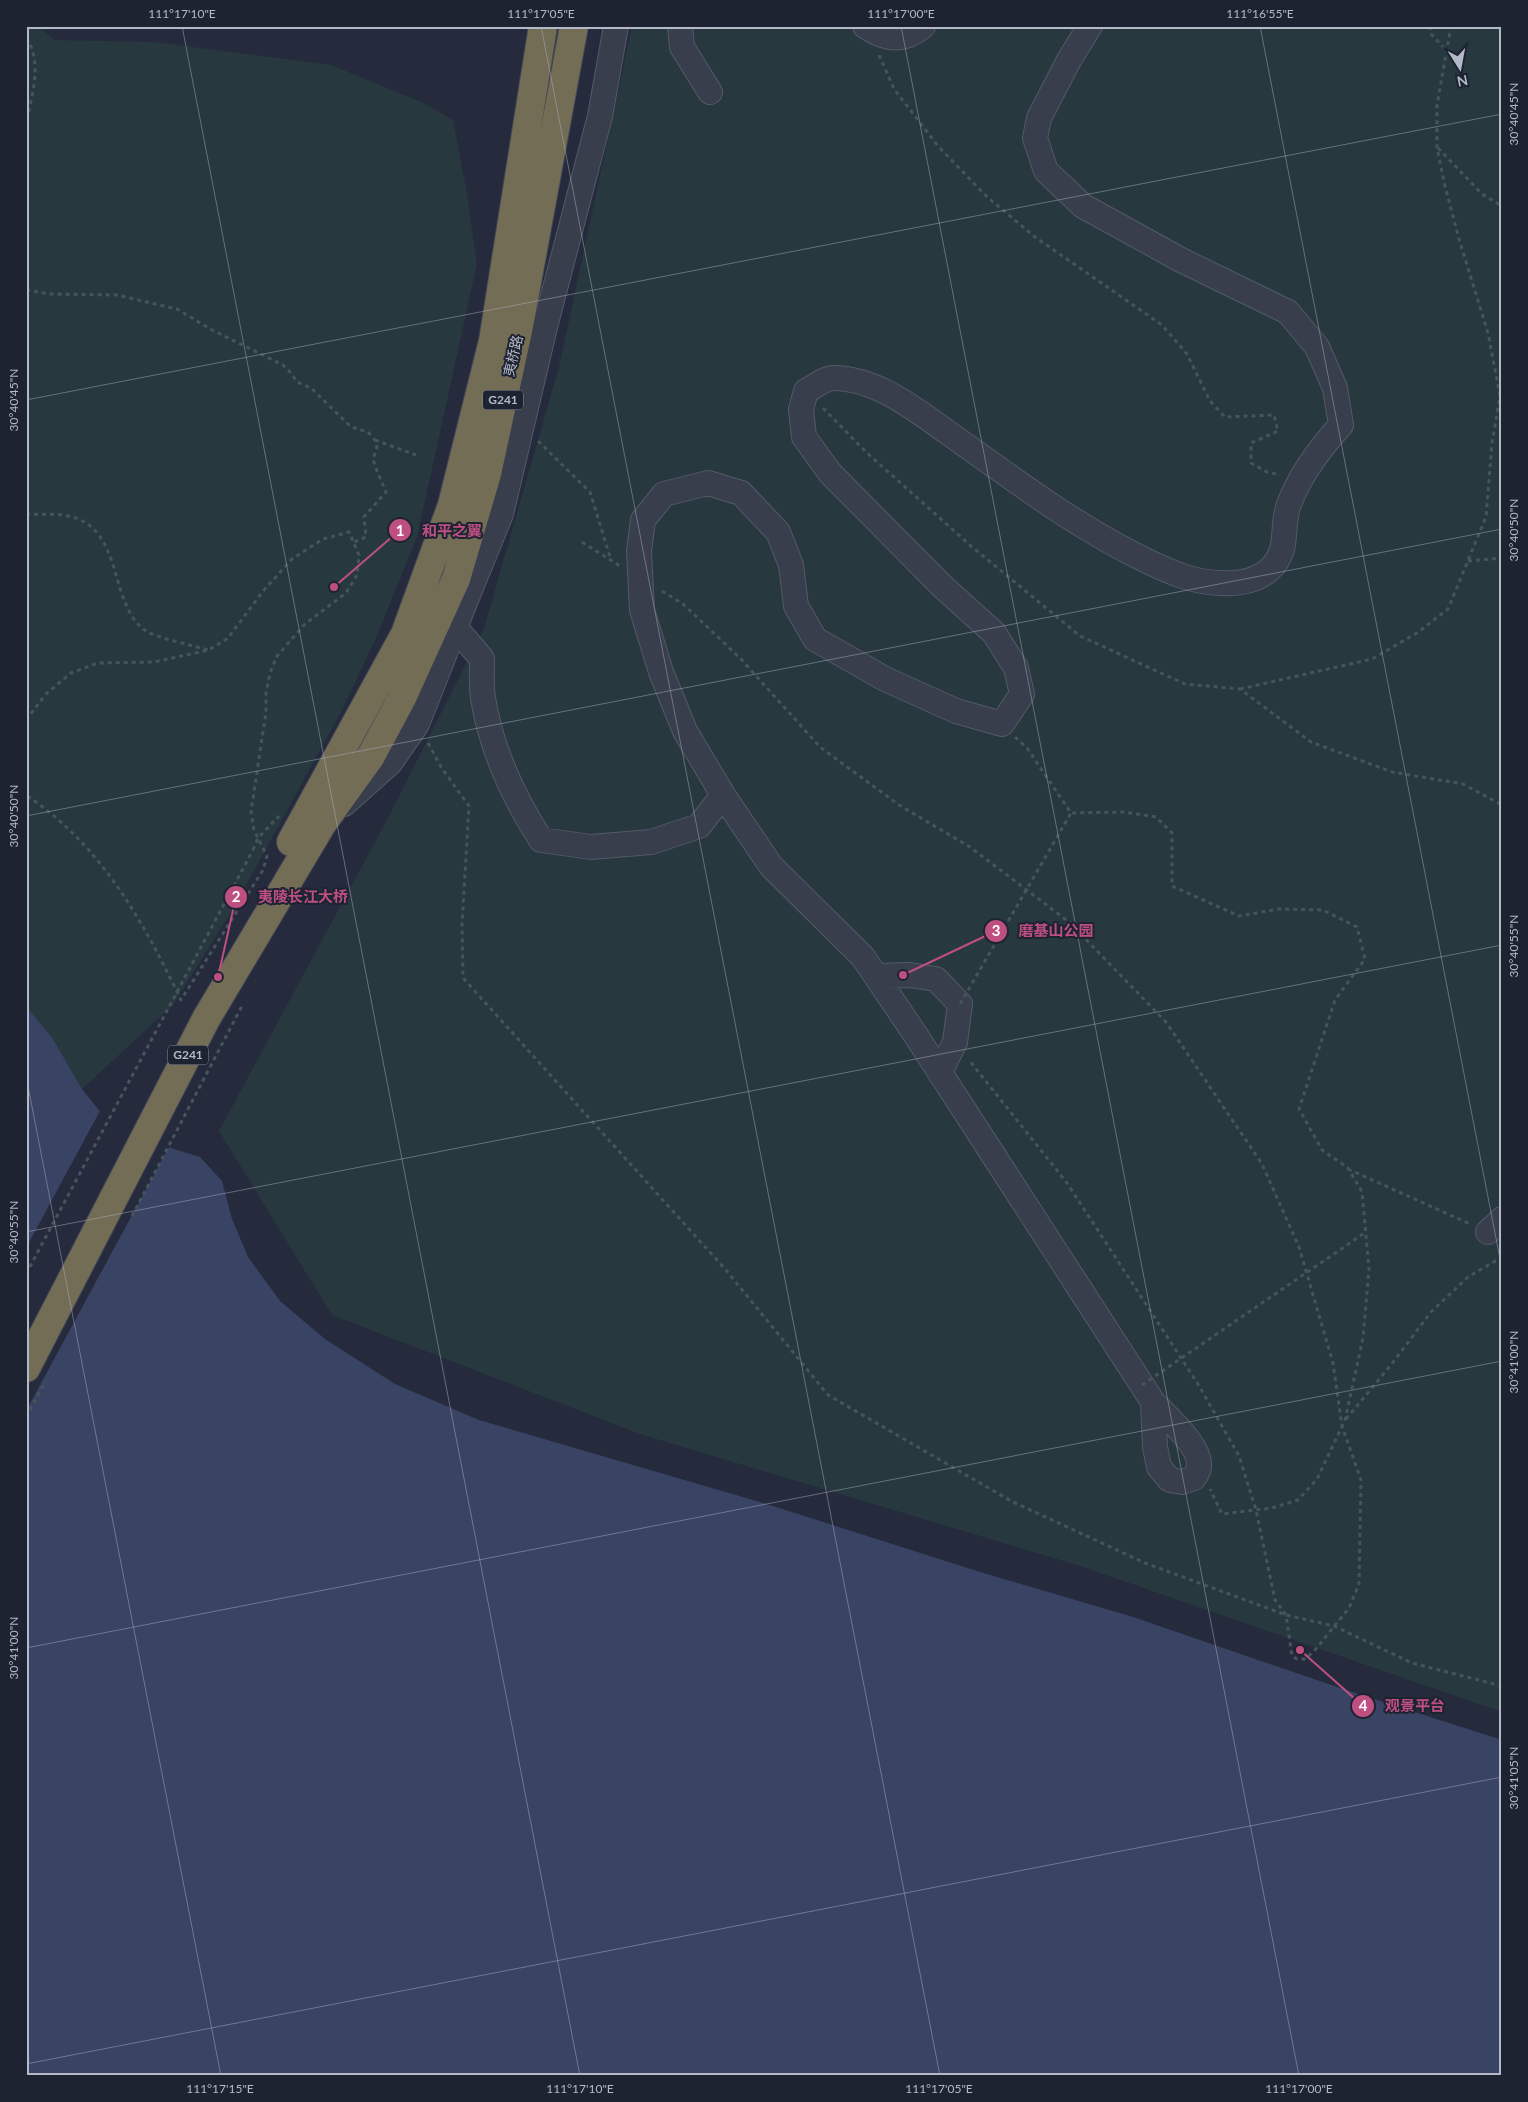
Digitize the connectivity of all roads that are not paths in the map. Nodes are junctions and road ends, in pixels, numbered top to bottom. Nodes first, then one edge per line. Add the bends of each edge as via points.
1 (543, 26) edge
2 (574, 26) edge
3 (616, 26) edge
4 (680, 26) edge
5 (923, 26) edge
6 (1090, 26) edge
7 (865, 27) edge
8 (710, 92) dead end
9 (457, 621) junction
10 (723, 795) junction
11 (322, 824) junction
12 (876, 976) junction
13 (940, 1072) junction
14 (26, 1335) edge
15 (38, 1371) edge
16 (1147, 1393) junction

1 - 14 highway, 夷桥路 / G241 via 493,341 452,504 405,634
2 - 11 highway, 夷桥路 / G241 via 519,326 487,474 456,579 402,698 371,756
3 - 9 street via 600,116 501,514
4 - 8 street via 682,48
5 - 7 street via 912,36 890,39
6 - 10 street via 1039,118 1035,138 1046,171 1083,206 1181,260 1288,312 1317,347 1335,388 1341,425 1300,481 1289,505 1283,550 1268,570 1241,584 1208,583 1175,574 1120,548 1056,509 898,397 854,380 831,378 806,391 801,409 804,437 830,473 942,586 994,633 1016,668 1022,694 1002,724 956,712 885,679 815,639 796,606 791,565 778,532 741,493 708,483 664,494 644,520 639,551 642,610 686,731
9 - 10 street via 482,659 482,696 494,742 524,813 541,840 591,846 651,842 699,826
9 - 11 street via 417,724 390,763
10 - 12 street via 771,866 863,957
11 - 15 highway, G241 via 206,1019
12 - 13 street
12 - 13 street via 910,975 936,979 960,1004 955,1042
13 - 16 street
16 - 16 street via 1196,1452 1200,1468 1194,1478 1182,1482 1170,1480 1159,1467

